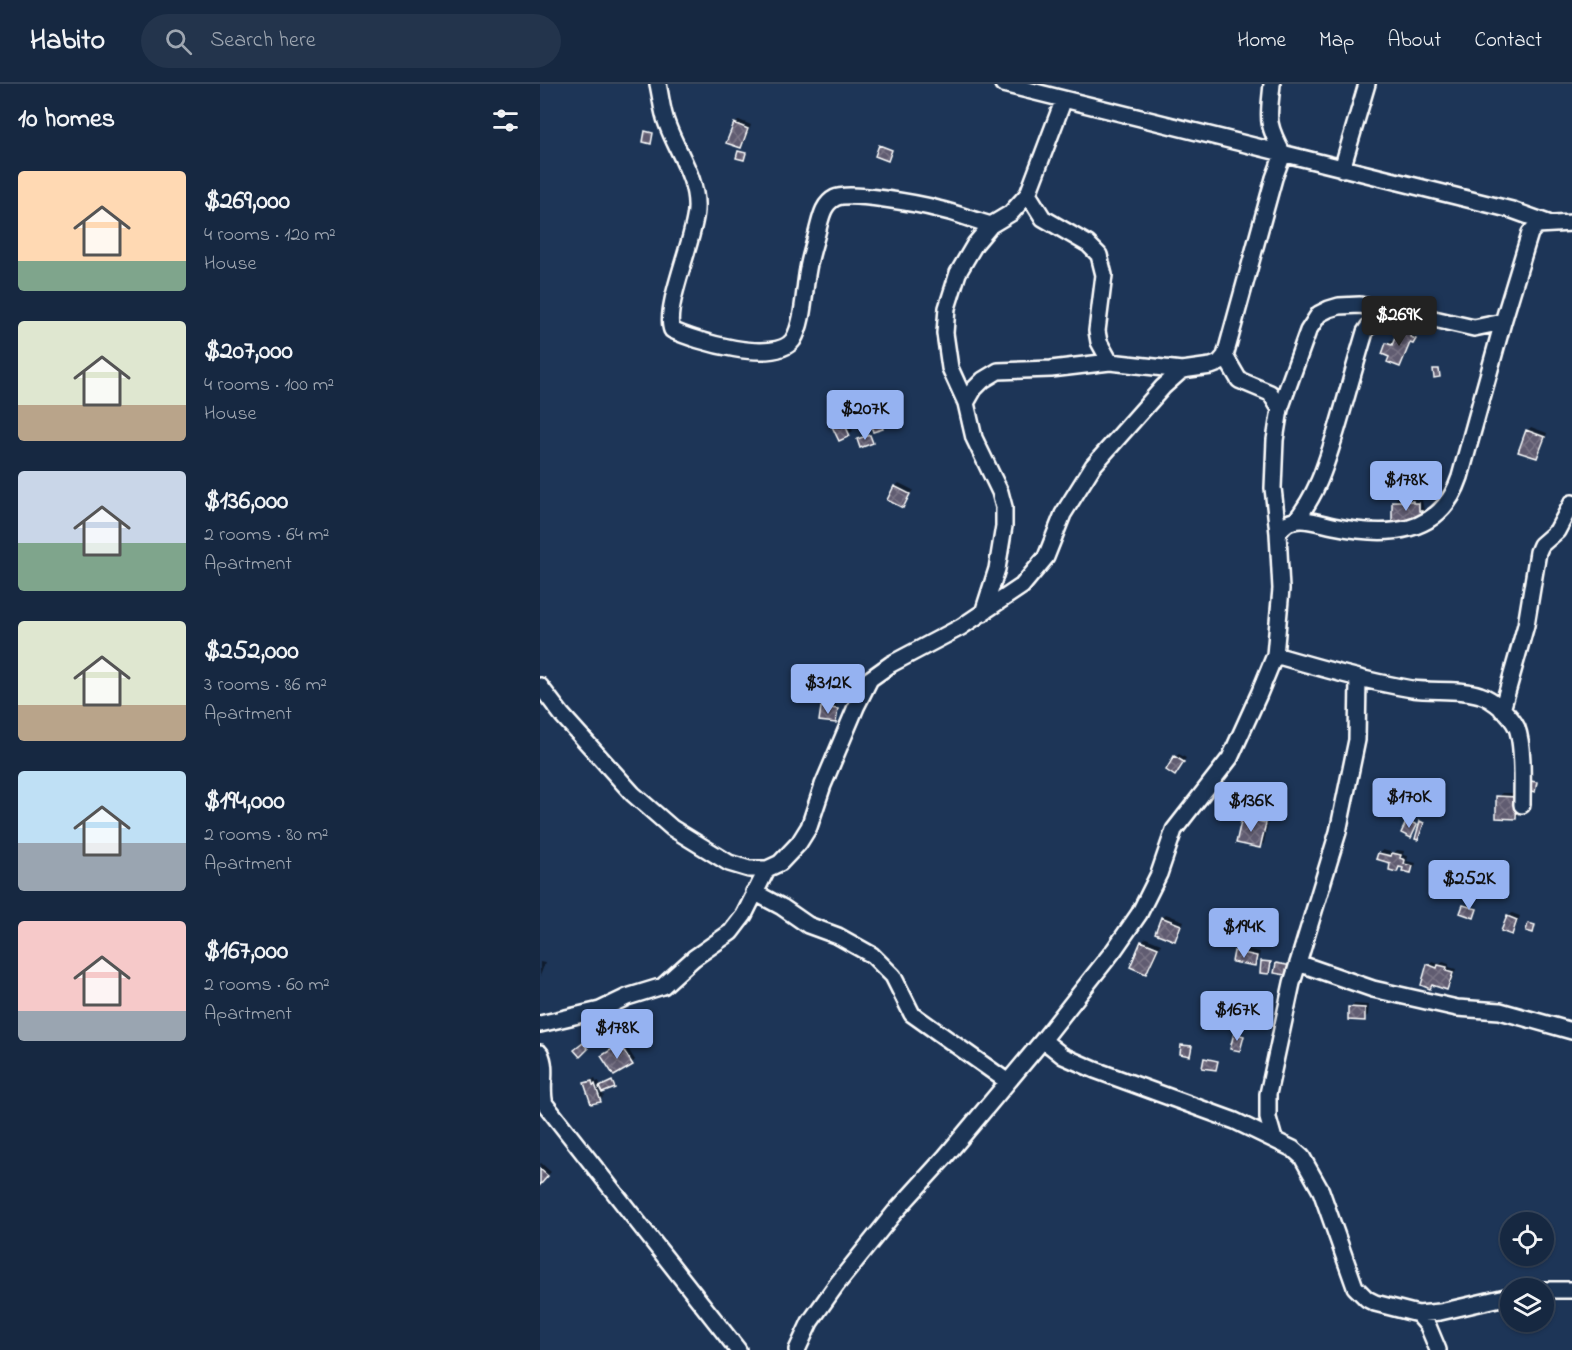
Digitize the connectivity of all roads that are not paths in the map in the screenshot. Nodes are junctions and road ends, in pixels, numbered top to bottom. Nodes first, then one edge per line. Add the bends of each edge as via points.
1 (658, 84) edge
2 (1004, 84) edge
3 (1272, 84) edge
4 (1367, 84) edge
5 (1065, 99) junction
6 (1283, 154) junction
7 (1342, 169) junction
8 (1028, 194) junction
9 (1548, 223) junction
10 (1572, 223) edge
11 (991, 225) junction
12 (1392, 312) junction
13 (1503, 322) junction
14 (1225, 356) junction
15 (1110, 362) junction
16 (1182, 370) junction
17 (966, 403) junction
18 (1280, 409) junction
19 (1572, 503) edge
20 (1295, 521) junction
21 (1278, 533) junction
22 (983, 613) junction
23 (1275, 655) junction
24 (1358, 678) junction
25 (540, 686) edge
26 (1502, 710) junction
27 (1522, 806) dead end
28 (767, 868) junction
29 (754, 892) junction
30 (1298, 963) junction
31 (540, 1024) edge
32 (1572, 1032) edge
33 (1043, 1040) junction
34 (540, 1053) edge
35 (1008, 1082) junction
36 (1274, 1139) junction
37 (1554, 1290) edge
38 (1572, 1290) edge
39 (1500, 1298) edge
40 (1418, 1314) junction
41 (738, 1350) edge
42 (796, 1350) edge
43 (1438, 1350) edge

1 - 11 street via 667,123 693,186 696,208 669,323 672,330 682,335 763,352 783,349 793,340 799,326 808,267 822,215 837,197 936,208
2 - 5 street
3 - 6 street via 1269,125
4 - 7 street
5 - 6 street
5 - 8 street
6 - 7 street
6 - 14 street
7 - 9 street via 1512,210
8 - 11 street via 1011,213
8 - 15 street via 1043,218 1088,244 1099,255 1104,275 1097,331
9 - 10 street
9 - 13 street via 1537,225 1530,233
11 - 17 street via 958,273 947,308 945,333 950,368
12 - 13 street via 1474,328
12 - 18 street via 1360,305 1339,306 1319,315 1308,331
12 - 20 street via 1372,321 1365,332 1326,463 1308,505
13 - 20 street via 1460,477 1447,505 1416,526 1387,532
14 - 16 street via 1211,366
14 - 18 street via 1239,380 1270,393
15 - 16 street
15 - 17 street via 998,371 983,380
16 - 22 street via 1093,466 1063,514 1040,566 1022,586
17 - 22 street via 974,438 1004,507 997,568
18 - 21 street via 1273,488
19 - 26 street via 1557,531 1538,552 1526,625
20 - 21 street
21 - 23 street via 1281,590
22 - 28 street via 870,679 855,707 809,827 787,857
23 - 24 street
23 - 33 street via 1230,758 1174,830 1159,874 1139,914
24 - 26 street via 1427,691 1474,693
24 - 30 street via 1357,740 1350,776 1338,832
25 - 28 street via 633,794 672,828 729,862 749,869
26 - 27 street via 1519,737
28 - 29 street
29 - 31 street via 731,932 663,986 600,1010
29 - 35 street via 808,925 872,955 893,976 912,1014
30 - 32 street via 1373,989 1457,1008 1500,1011
30 - 36 street via 1268,1094 1268,1118
33 - 35 street
33 - 36 street via 1064,1056 1095,1070
34 - 41 street via 545,1104
35 - 42 street via 837,1284
36 - 40 street via 1302,1157 1312,1173 1360,1293 1375,1303
37 - 38 street
39 - 40 street
40 - 43 street

